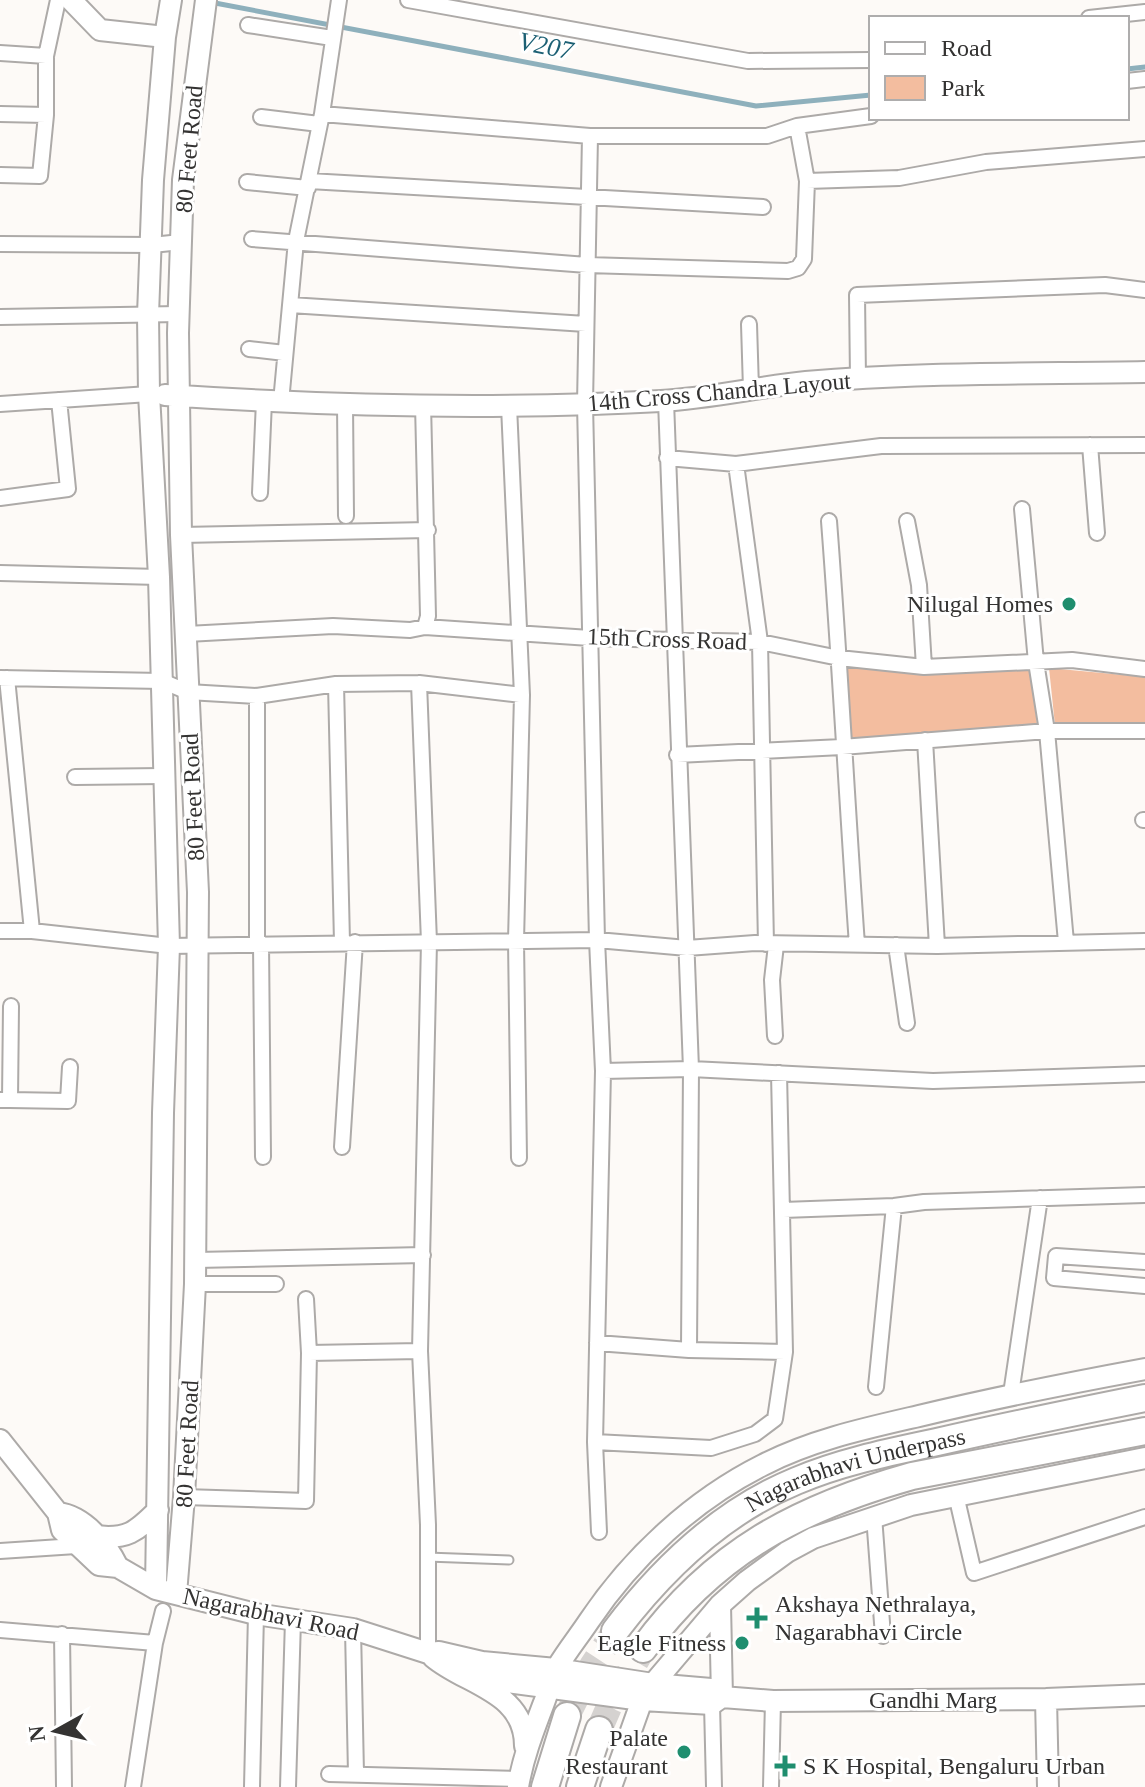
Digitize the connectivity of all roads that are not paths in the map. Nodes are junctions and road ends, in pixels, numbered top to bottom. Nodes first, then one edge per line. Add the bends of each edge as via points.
1 (58, 0) edge
2 (71, 0) edge
3 (171, 0) edge
4 (206, 0) edge
5 (408, 0) edge
6 (338, 4) edge
7 (1145, 12) edge
8 (1108, 16) edge
9 (248, 25) dead end
10 (333, 31) junction
11 (165, 37) junction
12 (0, 53) edge
13 (46, 56) junction
14 (869, 60) edge
15 (0, 114) edge
16 (46, 115) junction
17 (869, 116) edge
18 (261, 117) dead end
19 (320, 119) junction
20 (797, 126) junction
21 (590, 136) junction
22 (1145, 149) edge
23 (0, 175) edge
24 (807, 181) junction
25 (247, 182) dead end
26 (308, 185) junction
27 (591, 198) junction
28 (763, 207) dead end
29 (252, 239) dead end
30 (296, 241) junction
31 (181, 242) junction
32 (0, 244) edge
33 (152, 245) junction
34 (587, 265) junction
35 (1145, 290) edge
36 (290, 305) junction
37 (179, 314) junction
38 (148, 315) junction
39 (0, 317) edge
40 (586, 324) junction
41 (749, 324) dead end
42 (249, 349) dead end
43 (285, 353) junction
44 (1145, 372) edge
45 (858, 379) junction
46 (751, 389) junction
47 (149, 394) junction
48 (178, 396) junction
49 (59, 400) junction
50 (666, 401) junction
51 (272, 402) junction
52 (345, 403) junction
53 (0, 404) edge
54 (423, 404) junction
55 (585, 404) junction
56 (509, 406) junction
57 (1090, 445) junction
58 (1145, 445) edge
59 (667, 458) junction
60 (736, 464) junction
61 (0, 485) edge
62 (260, 493) dead end
63 (0, 498) edge
64 (1022, 509) dead end
65 (346, 516) dead end
66 (829, 521) dead end
67 (907, 521) dead end
68 (428, 530) junction
69 (1097, 533) dead end
70 (181, 535) junction
71 (0, 573) edge
72 (159, 577) junction
73 (425, 627) junction
74 (520, 633) junction
75 (187, 634) junction
76 (590, 638) junction
77 (674, 641) junction
78 (760, 642) junction
79 (839, 658) junction
80 (1036, 662) junction
81 (924, 667) junction
82 (1145, 669) edge
83 (4, 678) edge
84 (162, 681) junction
85 (419, 683) junction
86 (336, 684) junction
87 (188, 692) junction
88 (522, 695) junction
89 (257, 696) junction
90 (1047, 731) junction
91 (1145, 731) edge
92 (925, 740) junction
93 (842, 747) junction
94 (762, 751) junction
95 (677, 755) junction
96 (163, 776) junction
97 (75, 777) dead end
98 (0, 931) edge
99 (32, 931) junction
100 (597, 940) junction
101 (516, 941) junction
102 (1145, 941) edge
103 (348, 942) junction
104 (429, 942) junction
105 (1066, 942) junction
106 (259, 943) junction
107 (771, 944) junction
108 (197, 945) junction
109 (857, 945) junction
110 (896, 945) junction
111 (169, 946) junction
112 (937, 946) junction
113 (687, 948) junction
114 (11, 1006) dead end
115 (907, 1023) dead end
116 (775, 1036) dead end
117 (70, 1067) dead end
118 (691, 1069) junction
119 (603, 1071) junction
120 (779, 1073) junction
121 (1145, 1074) edge
122 (5, 1100) edge
123 (342, 1147) dead end
124 (263, 1157) dead end
125 (519, 1158) dead end
126 (1145, 1195) edge
127 (1040, 1198) junction
128 (894, 1206) junction
129 (783, 1210) junction
130 (423, 1255) junction
131 (196, 1260) junction
132 (1145, 1262) edge
133 (1030, 1263) junction
134 (1055, 1267) junction
135 (195, 1284) junction
136 (276, 1284) dead end
137 (1145, 1286) edge
138 (306, 1299) dead end
139 (597, 1343) junction
140 (689, 1350) junction
141 (420, 1351) junction
142 (785, 1352) junction
143 (309, 1353) junction
144 (1145, 1369) edge
145 (876, 1387) dead end
146 (1011, 1394) junction
147 (1145, 1398) edge
148 (1145, 1431) edge
149 (0, 1440) edge
150 (595, 1442) junction
151 (1145, 1458) edge
152 (956, 1495) junction
153 (184, 1497) junction
154 (158, 1510) junction
155 (874, 1516) junction
156 (1145, 1517) edge
157 (599, 1532) dead end
158 (86, 1541) junction
159 (0, 1551) edge
160 (427, 1557) junction
161 (509, 1560) dead end
162 (166, 1592) junction
163 (720, 1605) junction
164 (256, 1614) junction
165 (293, 1620) junction
166 (353, 1629) junction
167 (0, 1630) edge
168 (615, 1631) tunnel mouth
169 (62, 1634) junction
170 (883, 1636) dead end
171 (155, 1643) junction
172 (643, 1649) tunnel mouth
173 (428, 1653) junction
174 (470, 1677) junction
175 (553, 1678) junction
176 (648, 1692) junction
177 (1145, 1695) edge
178 (1046, 1699) junction
179 (717, 1700) junction
180 (773, 1701) junction
181 (567, 1716) tunnel mouth
182 (599, 1730) tunnel mouth
183 (525, 1758) junction
184 (329, 1774) dead end
185 (356, 1774) junction
186 (518, 1783) edge
187 (64, 1787) edge
188 (133, 1787) edge
189 (252, 1787) edge
190 (288, 1787) edge
191 (545, 1787) edge
192 (580, 1787) edge
193 (611, 1787) edge
194 (714, 1787) edge
195 (771, 1787) edge
196 (1048, 1787) edge

1 - 13 street
2 - 11 main road via 100,30
3 - 11 main road, 80 Feet Road
4 - 31 main road, 80 Feet Road via 183,180
5 - 14 street via 748,61
6 - 10 street
7 - 8 street
9 - 10 street
10 - 19 street
11 - 33 main road, 80 Feet Road
12 - 13 street
13 - 16 street
15 - 16 street
16 - 23 street via 40,176
17 - 20 street
18 - 19 street
19 - 21 street
19 - 26 street
20 - 21 street via 767,136
20 - 24 street
21 - 27 street
22 - 24 street via 986,162 899,178
24 - 34 street via 804,259 798,268
25 - 26 street
26 - 27 street
26 - 30 street
27 - 28 street
27 - 34 street
29 - 30 street
30 - 34 street
30 - 36 street
31 - 33 street
31 - 37 main road, 80 Feet Road
32 - 33 street
33 - 38 main road, 80 Feet Road
34 - 40 street
35 - 45 street via 1105,285 857,295
36 - 40 street
36 - 43 street
37 - 38 street
37 - 48 main road, 80 Feet Road
38 - 39 street
38 - 47 main road, 80 Feet Road
40 - 55 street
41 - 46 street
42 - 43 street
43 - 51 street
44 - 45 main road, 14th Cross Chandra Layout
45 - 46 main road, 14th Cross Chandra Layout
46 - 50 main road, 14th Cross Chandra Layout
47 - 48 main road, 14th Cross Chandra Layout
47 - 49 street
47 - 72 main road, 80 Feet Road
48 - 51 main road, 14th Cross Chandra Layout
48 - 70 main road, 80 Feet Road
49 - 53 street
49 - 63 street via 68,489
50 - 55 main road, 14th Cross Chandra Layout
50 - 59 street
51 - 52 main road, 14th Cross Chandra Layout
51 - 62 street
52 - 54 main road, 14th Cross Chandra Layout
52 - 65 street
54 - 56 main road, 14th Cross Chandra Layout
54 - 68 street
55 - 56 main road, 14th Cross Chandra Layout
55 - 76 street
56 - 74 street
57 - 58 street
57 - 60 street via 881,446
57 - 69 street
59 - 60 street
59 - 77 street
60 - 78 street
61 - 63 street
64 - 80 street
66 - 79 street
67 - 81 street via 919,585
68 - 70 street
68 - 73 street
70 - 75 main road, 80 Feet Road
71 - 72 street
72 - 84 main road, 80 Feet Road
73 - 74 street, 15th Cross Road
73 - 75 street, 15th Cross Road
74 - 76 street, 15th Cross Road
74 - 88 street
75 - 87 main road, 80 Feet Road
76 - 77 street, 15th Cross Road
76 - 100 street
77 - 78 street, 15th Cross Road
77 - 95 street
78 - 79 street, 15th Cross Road
78 - 94 street
79 - 81 street, 15th Cross Road
79 - 93 street
80 - 81 street, 15th Cross Road
80 - 82 street, 15th Cross Road via 1072,660
80 - 90 street
83 - 84 street
83 - 99 street
84 - 87 street
84 - 96 main road, 80 Feet Road
85 - 86 street
85 - 88 street
85 - 104 street
86 - 89 street
86 - 103 street
87 - 89 street
87 - 108 main road, 80 Feet Road
88 - 101 street
89 - 106 street
90 - 91 street
90 - 92 street
90 - 105 street
92 - 93 street
92 - 112 street
93 - 94 street
93 - 109 street
94 - 95 street
94 - 107 street
95 - 113 street
96 - 97 street
96 - 111 main road, 80 Feet Road
98 - 99 street
99 - 111 street
100 - 101 street
100 - 113 street
100 - 119 street
101 - 104 street
101 - 125 street
102 - 105 street
103 - 104 street
103 - 106 street
103 - 123 street
104 - 130 street
105 - 112 street
106 - 108 street
106 - 124 street
107 - 109 street
107 - 113 street
107 - 116 street
108 - 111 street
108 - 131 main road, 80 Feet Road
109 - 110 street
110 - 112 street
110 - 115 street
111 - 154 main road, 80 Feet Road
113 - 118 street
114 - 122 street
117 - 122 street via 68,1101
118 - 119 street
118 - 120 street
118 - 140 street
119 - 139 street
120 - 121 street via 933,1081
120 - 129 street
126 - 127 street
127 - 128 street
127 - 133 street
128 - 129 street
128 - 145 street
129 - 142 street
130 - 131 street
130 - 141 street
131 - 135 main road, 80 Feet Road
132 - 134 street via 1056,1256
133 - 134 street
133 - 146 street
134 - 137 street via 1054,1278
135 - 136 street
135 - 153 main road, 80 Feet Road
138 - 143 street
139 - 140 street
139 - 150 street
140 - 142 street
141 - 143 street
141 - 160 street
142 - 150 street via 775,1419 755,1434 711,1448
143 - 153 street via 306,1501
144 - 146 main road
146 - 175 main road via 804,1448 726,1486 675,1524 615,1582
147 - 168 highway, Nagarabhavi Underpass via 885,1453 796,1480 711,1531 641,1597
148 - 172 highway, Nagarabhavi Underpass via 912,1476 803,1513 728,1559 667,1617
149 - 158 main road via 58,1513 62,1530
150 - 157 street
151 - 152 main road
152 - 155 main road
152 - 156 street via 974,1573
153 - 162 main road, 80 Feet Road
154 - 158 main road via 126,1536
154 - 162 main road, 80 Feet Road
155 - 163 main road via 787,1552
155 - 170 street
158 - 159 street
158 - 162 main road, Nagarabhavi Road via 99,1565 118,1567
160 - 161 lane
160 - 173 street
162 - 164 main road, Nagarabhavi Road
162 - 171 street
163 - 176 main road
163 - 179 main road
164 - 165 main road, Nagarabhavi Road
164 - 189 street
165 - 166 main road, Nagarabhavi Road
165 - 190 street
166 - 173 main road, Nagarabhavi Road
166 - 185 street
167 - 169 street
169 - 171 street
169 - 187 street
171 - 188 street
173 - 174 main road
173 - 175 main road
174 - 175 main road
174 - 183 main road via 511,1706 523,1728
175 - 176 main road
175 - 176 main road, Gandhi Marg via 600,1677
175 - 183 main road
176 - 179 main road, Gandhi Marg via 711,1689
176 - 193 main road
177 - 178 main road, Gandhi Marg
178 - 180 main road, Gandhi Marg
178 - 196 main road
179 - 180 main road, Gandhi Marg
179 - 194 street
180 - 195 street
181 - 191 highway
182 - 192 highway
183 - 186 main road
184 - 185 street
185 - 186 street

